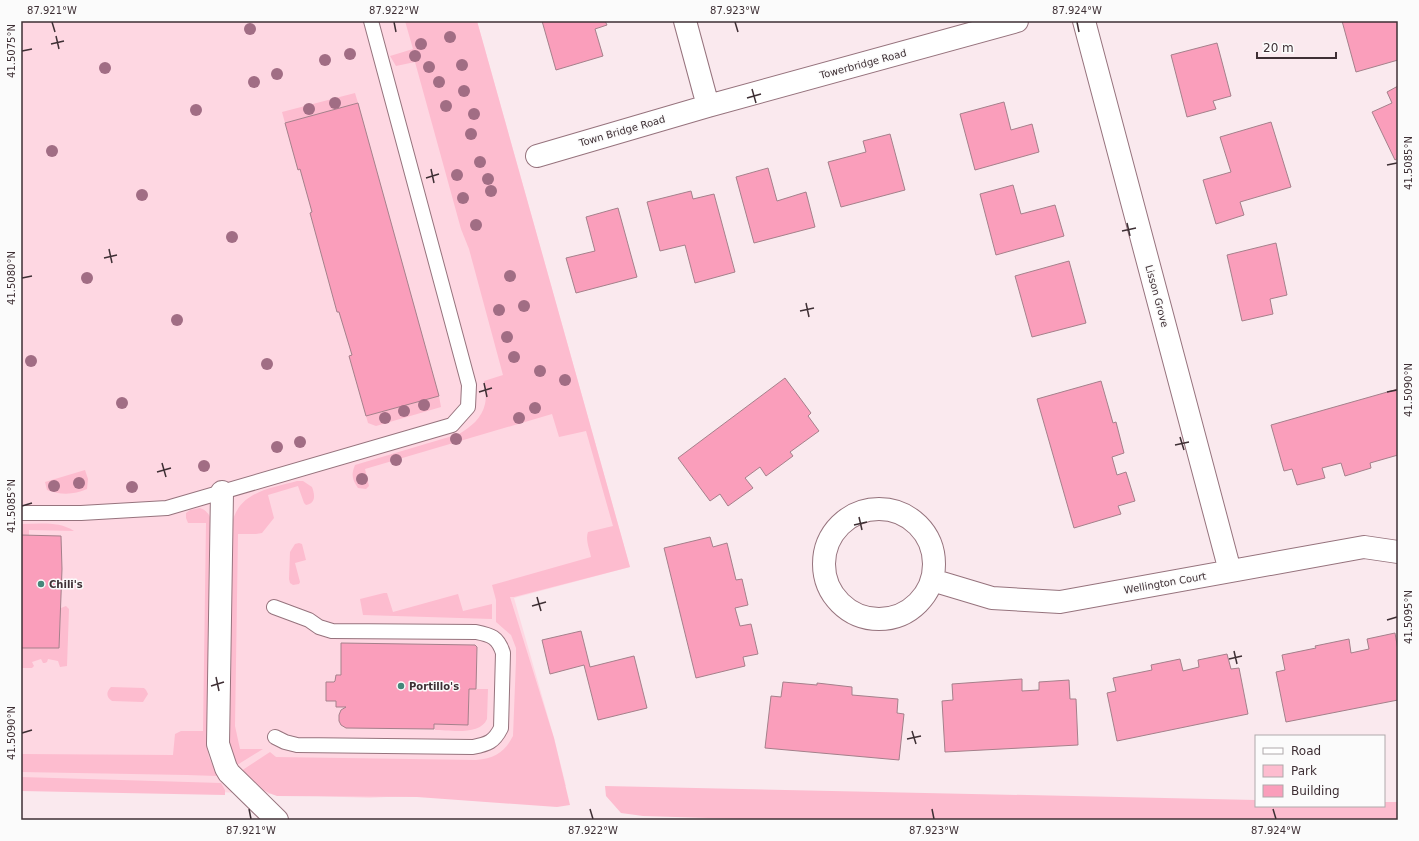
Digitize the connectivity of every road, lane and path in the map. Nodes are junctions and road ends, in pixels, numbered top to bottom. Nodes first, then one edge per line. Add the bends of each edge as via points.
1 (371, 21) edge
2 (684, 21) edge
3 (1017, 21) edge
4 (1084, 21) edge
5 (708, 106) junction
6 (537, 156) dead end
7 (222, 492) junction
8 (21, 512) edge
9 (1398, 552) edge
10 (1230, 571) junction
11 (932, 580) junction
12 (274, 607) dead end
13 (275, 737) dead end
14 (277, 820) edge

1 - 7 lane via 469,384 468,407 452,425
2 - 5 street
3 - 5 street, Towerbridge Road
4 - 10 street, Lisson Grove
5 - 6 street, Town Bridge Road
7 - 8 lane via 167,508 82,513
7 - 14 street via 218,744 229,774
9 - 10 street, Wellington Court via 1364,547
10 - 11 street, Wellington Court via 1060,602 992,598
11 - 11 street via 935,570 934,552 926,535 914,521 898,512 879,509 862,512 845,520 832,533 825,549 823,568 827,585 836,601 850,613 867,619 886,620 904,614 919,603 930,588
12 - 13 lane via 332,631 476,632 494,638 500,644 503,653 501,728 496,738 486,745 297,745

